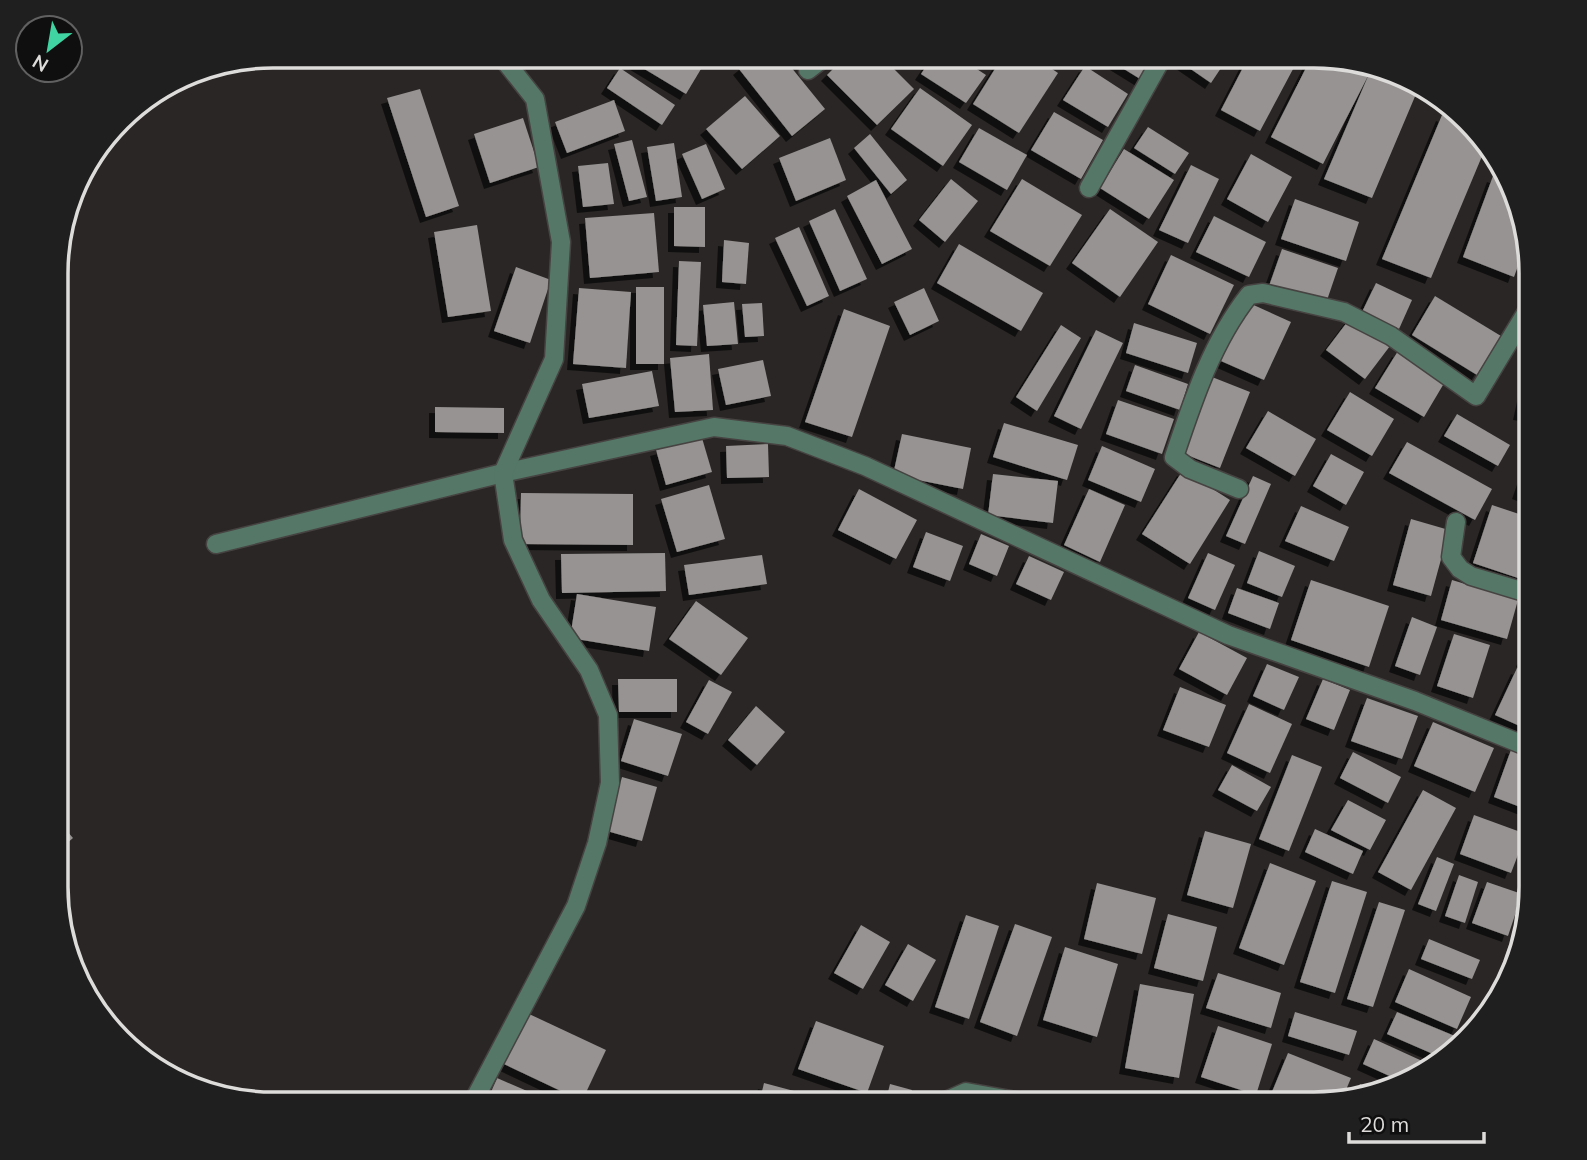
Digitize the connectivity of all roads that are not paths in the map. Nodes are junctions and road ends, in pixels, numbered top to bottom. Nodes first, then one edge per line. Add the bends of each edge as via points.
1 (512, 69) edge
2 (1156, 69) edge
3 (1089, 188) dead end
4 (1518, 327) edge
5 (503, 473) junction
6 (1239, 489) dead end
7 (1456, 522) dead end
8 (216, 544) dead end
9 (1518, 590) edge
10 (1518, 743) edge
11 (479, 1091) edge

1 - 5 street via 536,99 561,242 554,359
2 - 3 street
4 - 6 street via 1476,396 1391,336 1344,312 1263,293 1249,295 1233,315 1200,383 1174,457 1190,469
5 - 8 street
5 - 10 street via 714,427 787,436 865,466 1228,635
5 - 11 street via 513,540 541,600 589,670 608,715 610,783 576,906
7 - 9 street via 1451,557 1460,569

